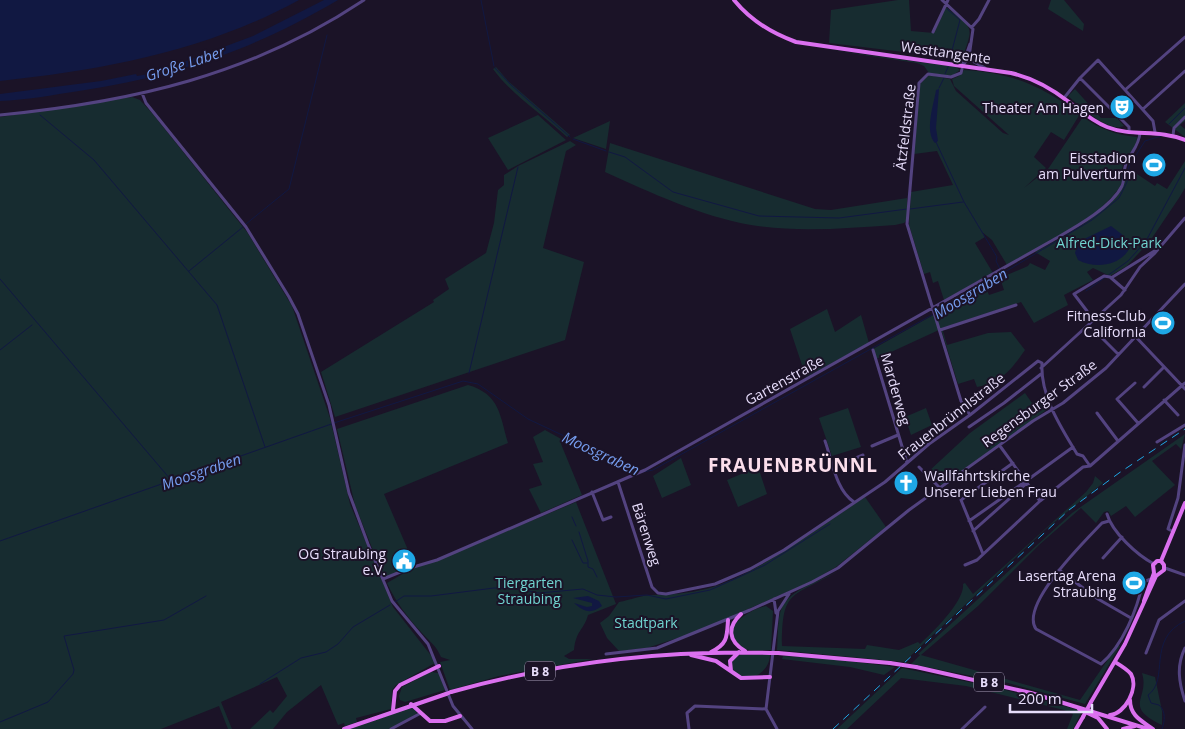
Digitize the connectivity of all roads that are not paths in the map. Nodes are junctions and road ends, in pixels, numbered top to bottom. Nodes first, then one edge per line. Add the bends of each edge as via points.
1 (364, 0) edge
2 (734, 0) edge
3 (942, 0) edge
4 (988, 0) edge
5 (947, 2) edge
6 (972, 27) junction
7 (934, 32) dead end
8 (1185, 36) edge
9 (972, 39) junction
10 (970, 54) junction
11 (963, 67) junction
12 (984, 68) junction
13 (1185, 71) edge
14 (1080, 78) junction
15 (1125, 90) junction
16 (142, 94) junction
17 (1064, 98) junction
18 (1143, 109) junction
19 (0, 115) edge
20 (1185, 117) edge
21 (1129, 132) junction
22 (1154, 132) junction
23 (1140, 133) junction
24 (1173, 135) junction
25 (1185, 140) edge
26 (1185, 218) edge
27 (1159, 248) junction
28 (1109, 277) junction
29 (1185, 284) edge
30 (1125, 290) junction
31 (1016, 305) dead end
32 (1087, 311) dead end
33 (934, 312) junction
34 (940, 330) junction
35 (1095, 331) dead end
36 (1135, 336) junction
37 (873, 350) dead end
38 (1118, 354) junction
39 (1164, 367) junction
40 (1041, 368) junction
41 (1041, 374) junction
42 (1135, 383) dead end
43 (1184, 386) edge
44 (1144, 387) dead end
45 (1164, 400) junction
46 (1053, 410) junction
47 (1097, 413) dead end
48 (970, 415) junction
49 (1178, 415) dead end
50 (1138, 423) junction
51 (1185, 425) edge
52 (969, 426) dead end
53 (898, 435) junction
54 (826, 441) dead end
55 (1118, 441) junction
56 (1157, 442) dead end
57 (1185, 445) edge
58 (872, 446) dead end
59 (1000, 446) junction
60 (1073, 447) junction
61 (863, 455) dead end
62 (907, 463) junction
63 (1013, 463) junction
64 (1090, 466) junction
65 (834, 467) junction
66 (919, 467) dead end
67 (618, 482) junction
68 (1026, 482) junction
69 (1181, 484) junction
70 (1185, 486) edge
71 (941, 489) junction
72 (592, 492) junction
73 (1040, 501) junction
74 (854, 502) junction
75 (1185, 503) edge
76 (1107, 514) dead end
77 (611, 517) dead end
78 (1109, 520) junction
79 (969, 521) junction
80 (973, 531) junction
81 (1172, 531) junction
82 (1122, 537) junction
83 (983, 554) junction
84 (1103, 558) dead end
85 (1161, 561) junction
86 (1154, 564) junction
87 (965, 565) dead end
88 (1164, 568) junction
89 (1059, 570) junction
90 (1154, 570) junction
91 (1158, 573) junction
92 (1185, 576) edge
93 (383, 579) junction
94 (1151, 579) junction
95 (793, 591) junction
96 (656, 592) joint
97 (774, 599) junction
98 (1144, 601) junction
99 (1185, 601) edge
100 (780, 606) junction
101 (741, 614) junction
102 (777, 617) junction
103 (1132, 618) junction
104 (728, 620) junction
105 (732, 624) junction
106 (1185, 648) edge
107 (710, 652) junction
108 (739, 652) junction
109 (747, 652) junction
110 (1146, 653) dead end
111 (606, 654) dead end
112 (678, 654) junction
113 (1115, 662) junction
114 (439, 666) junction
115 (734, 674) junction
116 (770, 676) junction
117 (1183, 691) edge
118 (1130, 698) junction
119 (395, 701) junction
120 (421, 701) junction
121 (1061, 701) junction
122 (1185, 701) edge
123 (412, 704) junction
124 (404, 706) junction
125 (985, 707) dead end
126 (766, 709) junction
127 (393, 710) junction
128 (420, 711) junction
129 (1108, 715) junction
130 (460, 716) junction
131 (1138, 725) junction
132 (344, 729) edge
133 (391, 729) edge
134 (472, 729) edge
135 (689, 729) edge
136 (778, 729) edge
137 (962, 729) edge
138 (1076, 729) edge
139 (1107, 729) edge
140 (1123, 729) edge
141 (1148, 729) edge
142 (1153, 729) edge

1 - 16 street via 269,53 204,77
2 - 11 main road, Westtangente via 758,23 796,42
3 - 5 street
4 - 6 street
5 - 6 street
5 - 7 street
6 - 9 street
8 - 15 street
9 - 10 street
9 - 11 street
10 - 11 street
10 - 12 street via 974,62
11 - 12 main road, Westtangente
11 - 33 street, Ätzfeldstraße via 961,74 956,76 928,74 919,84 907,224
12 - 17 main road, Westtangente via 1030,79
13 - 18 street
14 - 15 street via 1098,60
14 - 17 street
14 - 21 street via 1129,128
15 - 18 street
16 - 19 street
16 - 93 street via 246,227 298,314 333,422 352,505
17 - 21 main road, Westtangente via 1101,125
18 - 22 street via 1155,123
20 - 24 street via 1174,128
21 - 23 main road, Westtangente
22 - 23 main road, Westtangente
22 - 24 main road, Westtangente
23 - 33 street, Gartenstraße via 1138,146 1125,165 1122,186 1110,201 1068,231
24 - 25 main road, Westtangente
26 - 27 street
27 - 28 street
27 - 30 street via 1140,267
28 - 30 street
28 - 32 street via 1074,294
29 - 36 street, Regensburger Straße
30 - 40 street
31 - 34 street
33 - 34 street
33 - 67 street, Gartenstraße
34 - 48 street via 962,401
35 - 38 street
36 - 38 street, Regensburger Straße
36 - 39 street
37 - 53 street, Marderweg
38 - 46 street, Regensburger Straße via 1106,368
39 - 43 street
39 - 44 street
40 - 41 street
40 - 48 street, Frauenbrünnlstraße via 1041,362 1036,362
41 - 46 street
41 - 52 street, Frauenbrünnlstraße
42 - 50 street via 1117,399
43 - 45 street
45 - 49 street
45 - 50 street
46 - 59 street, Regensburger Straße
46 - 60 street
47 - 55 street
48 - 62 street, Frauenbrünnlstraße
50 - 55 street
51 - 56 street
53 - 58 street, Marderweg
53 - 62 street, Marderweg
54 - 65 street
55 - 64 street
57 - 69 street
59 - 63 street
59 - 71 street, Regensburger Straße
60 - 64 street
60 - 68 street
61 - 65 street
62 - 74 street, Frauenbrünnlstraße
63 - 68 street
63 - 79 street via 961,500
64 - 73 street
65 - 74 street via 845,495
66 - 71 street
67 - 72 street, Gartenstraße
67 - 96 street, Bärenweg
68 - 73 street
68 - 79 street
68 - 80 street
69 - 70 street
69 - 81 street via 1168,529
71 - 95 street, Regensburger Straße via 838,568
72 - 77 street via 603,520
72 - 93 street, Gartenstraße via 437,560
73 - 83 street
74 - 96 street, Frauenbrünnlstraße via 784,550 744,572 701,588 666,594
75 - 81 main road
76 - 78 street
78 - 82 street
78 - 89 street via 1102,523
79 - 80 street
80 - 83 street
81 - 85 main road
82 - 84 street
82 - 86 street
83 - 87 street
85 - 86 main road
85 - 88 main road
86 - 90 main road
88 - 91 main road
88 - 92 street
89 - 103 street
89 - 103 street via 1033,614 1033,625 1039,631 1101,664
90 - 91 main road
90 - 94 main road
91 - 98 main road
93 - 114 street via 392,601 428,644
94 - 98 main road
94 - 103 street via 1143,582
95 - 97 street, Regensburger Straße
95 - 100 street
97 - 100 street
97 - 101 street, Regensburger Straße
97 - 102 street
98 - 113 main road
99 - 110 street via 1158,620
100 - 102 street
101 - 104 street, Regensburger Straße
101 - 105 main road
102 - 116 street
104 - 105 main road
104 - 107 main road via 727,639
104 - 111 street, Regensburger Straße via 657,648
105 - 109 main road via 732,639
106 - 117 street via 1179,668
107 - 108 main road, B 8
107 - 112 main road, B 8
108 - 109 main road, B 8
108 - 115 main road via 730,662
109 - 121 main road, B 8, bridge via 916,667
112 - 115 main road via 712,659
112 - 120 main road, B 8 via 566,666
113 - 118 main road via 1132,677
113 - 138 main road, bridge
114 - 119 main road via 400,685 395,691
114 - 130 street
115 - 116 main road via 747,679
116 - 126 street
117 - 122 street
118 - 129 main road via 1121,712
118 - 142 main road via 1130,708 1135,716
119 - 124 main road
119 - 127 main road
120 - 123 main road, B 8
120 - 128 main road
121 - 129 main road, B 8
121 - 139 main road via 1092,715
123 - 124 main road, B 8
123 - 128 main road
124 - 127 main road, B 8
125 - 137 street
126 - 135 street via 695,706 687,713
126 - 136 street
127 - 132 main road, B 8
128 - 130 main road via 426,720 438,722
128 - 133 street
129 - 131 main road, B 8
130 - 134 street
131 - 140 main road
131 - 141 main road, B 8

